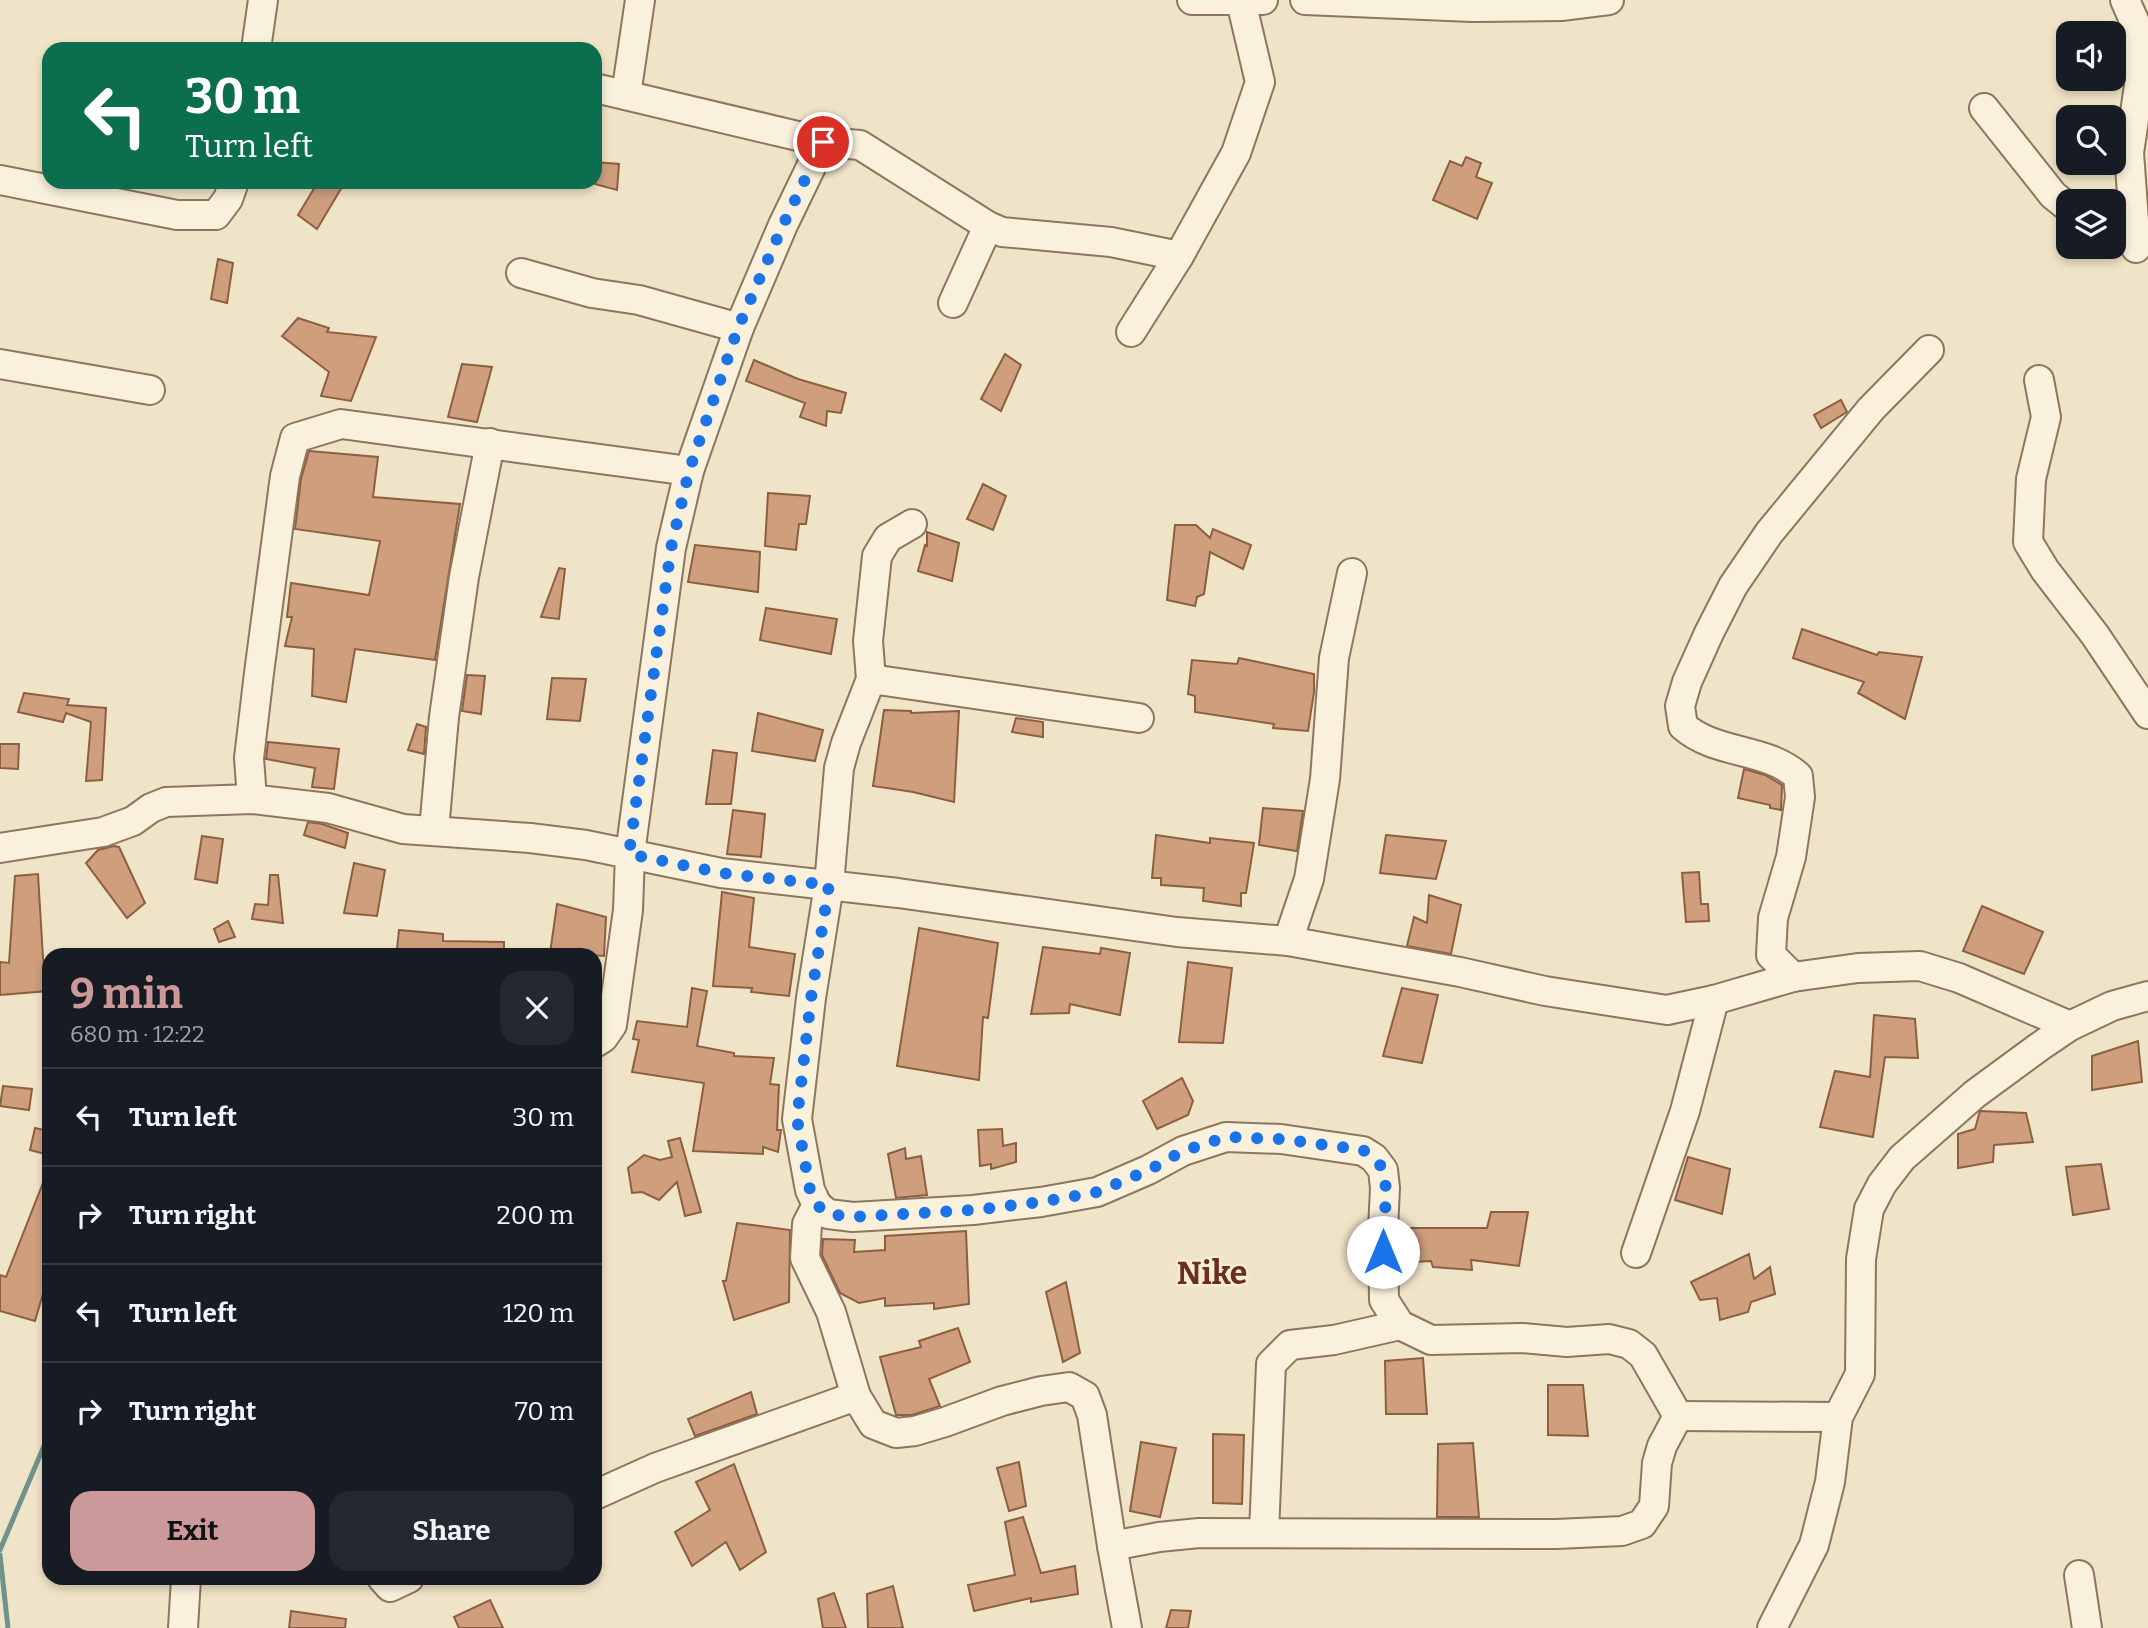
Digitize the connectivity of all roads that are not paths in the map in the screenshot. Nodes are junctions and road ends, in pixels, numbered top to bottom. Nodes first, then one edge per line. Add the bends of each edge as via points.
1 (263, 0) edge
2 (640, 0) edge
3 (1192, 0) edge
4 (1263, 0) edge
5 (1305, 0) edge
6 (1609, 0) edge
7 (2124, 0) edge
8 (1241, 1) edge
9 (257, 42) edge
10 (602, 90) edge
11 (626, 95) junction
12 (1984, 108) dead end
13 (823, 142) junction
14 (0, 180) edge
15 (42, 188) edge
16 (46, 189) edge
17 (232, 189) edge
18 (2056, 197) edge
19 (988, 226) junction
20 (2132, 247) edge
21 (1179, 256) junction
22 (521, 273) dead end
23 (953, 303) dead end
24 (738, 328) junction
25 (1131, 332) dead end
26 (1929, 349) dead end
27 (0, 364) edge
28 (2039, 380) dead end
29 (150, 390) dead end
30 (489, 443) junction
31 (689, 471) junction
32 (912, 524) dead end
33 (1352, 573) dead end
34 (872, 679) junction
35 (2148, 714) edge
36 (1139, 718) dead end
37 (252, 799) junction
38 (434, 830) junction
39 (0, 848) edge
40 (629, 854) junction
41 (829, 885) junction
42 (1288, 940) junction
43 (1793, 977) junction
44 (2148, 996) edge
45 (1714, 1000) junction
46 (2070, 1026) junction
47 (602, 1038) edge
48 (817, 1205) junction
49 (1636, 1253) dead end
50 (1400, 1325) junction
51 (856, 1396) junction
52 (1678, 1416) junction
53 (1838, 1416) junction
54 (602, 1492) edge
55 (1264, 1533) junction
56 (1111, 1546) junction
57 (2079, 1575) dead end
58 (186, 1585) edge
59 (183, 1628) edge
60 (1127, 1628) edge
61 (1772, 1628) edge
62 (2087, 1628) edge

1 - 9 street
2 - 11 street
3 - 8 street
4 - 8 street
5 - 6 street via 1472,7 1561,6
7 - 20 street via 2136,24 2140,79 2129,153
8 - 21 street via 1260,82 1236,153
10 - 11 street
11 - 13 street
12 - 18 street
13 - 19 street via 860,145
13 - 24 street
14 - 15 street
16 - 17 street via 196,216 216,215
19 - 21 street via 1002,232 1111,242
19 - 23 street
21 - 25 street
22 - 24 street
24 - 31 street
26 - 43 street via 1871,409 1769,533 1733,586 1680,706 1683,726 1695,737 1765,756 1798,776 1800,797 1793,845 1773,918 1771,955
27 - 29 street
28 - 35 street via 2046,417 2031,479 2028,542
30 - 31 street
30 - 37 street via 341,424 295,438 285,476 260,659 249,758
30 - 38 street via 462,590
31 - 40 street via 671,548
32 - 34 street via 888,538 877,556 868,641
33 - 42 street via 1334,658 1325,779 1309,879
34 - 36 street
34 - 41 street via 839,768
37 - 38 street via 328,808 402,829
37 - 39 street via 166,802 103,832
38 - 40 street via 530,838
40 - 41 street via 721,873
40 - 47 street via 628,910 612,1025
41 - 42 street via 1165,931
41 - 48 street via 797,1119
42 - 45 street via 1656,1009
43 - 45 street
43 - 46 street via 1920,966
44 - 46 street via 2112,1006
45 - 49 street via 1685,1111
46 - 53 street via 1975,1094 1902,1158 1882,1184 1869,1209 1864,1235 1860,1374
48 - 50 street via 828,1214 853,1217 1041,1202 1097,1192 1183,1151 1226,1137 1363,1150 1384,1170 1384,1300
48 - 51 street via 807,1224 805,1258 831,1312
50 - 52 street via 1431,1340 1609,1339 1629,1344 1643,1355
50 - 55 street via 1290,1345 1272,1364
51 - 54 street via 655,1468
51 - 56 street via 873,1424 896,1433 1041,1391 1069,1387 1077,1391 1092,1415
52 - 53 street
52 - 55 street via 1660,1454 1654,1506 1642,1524 1622,1531
53 - 61 street via 1830,1482 1814,1545
55 - 56 street via 1199,1533
56 - 60 street
57 - 62 street
58 - 59 street

